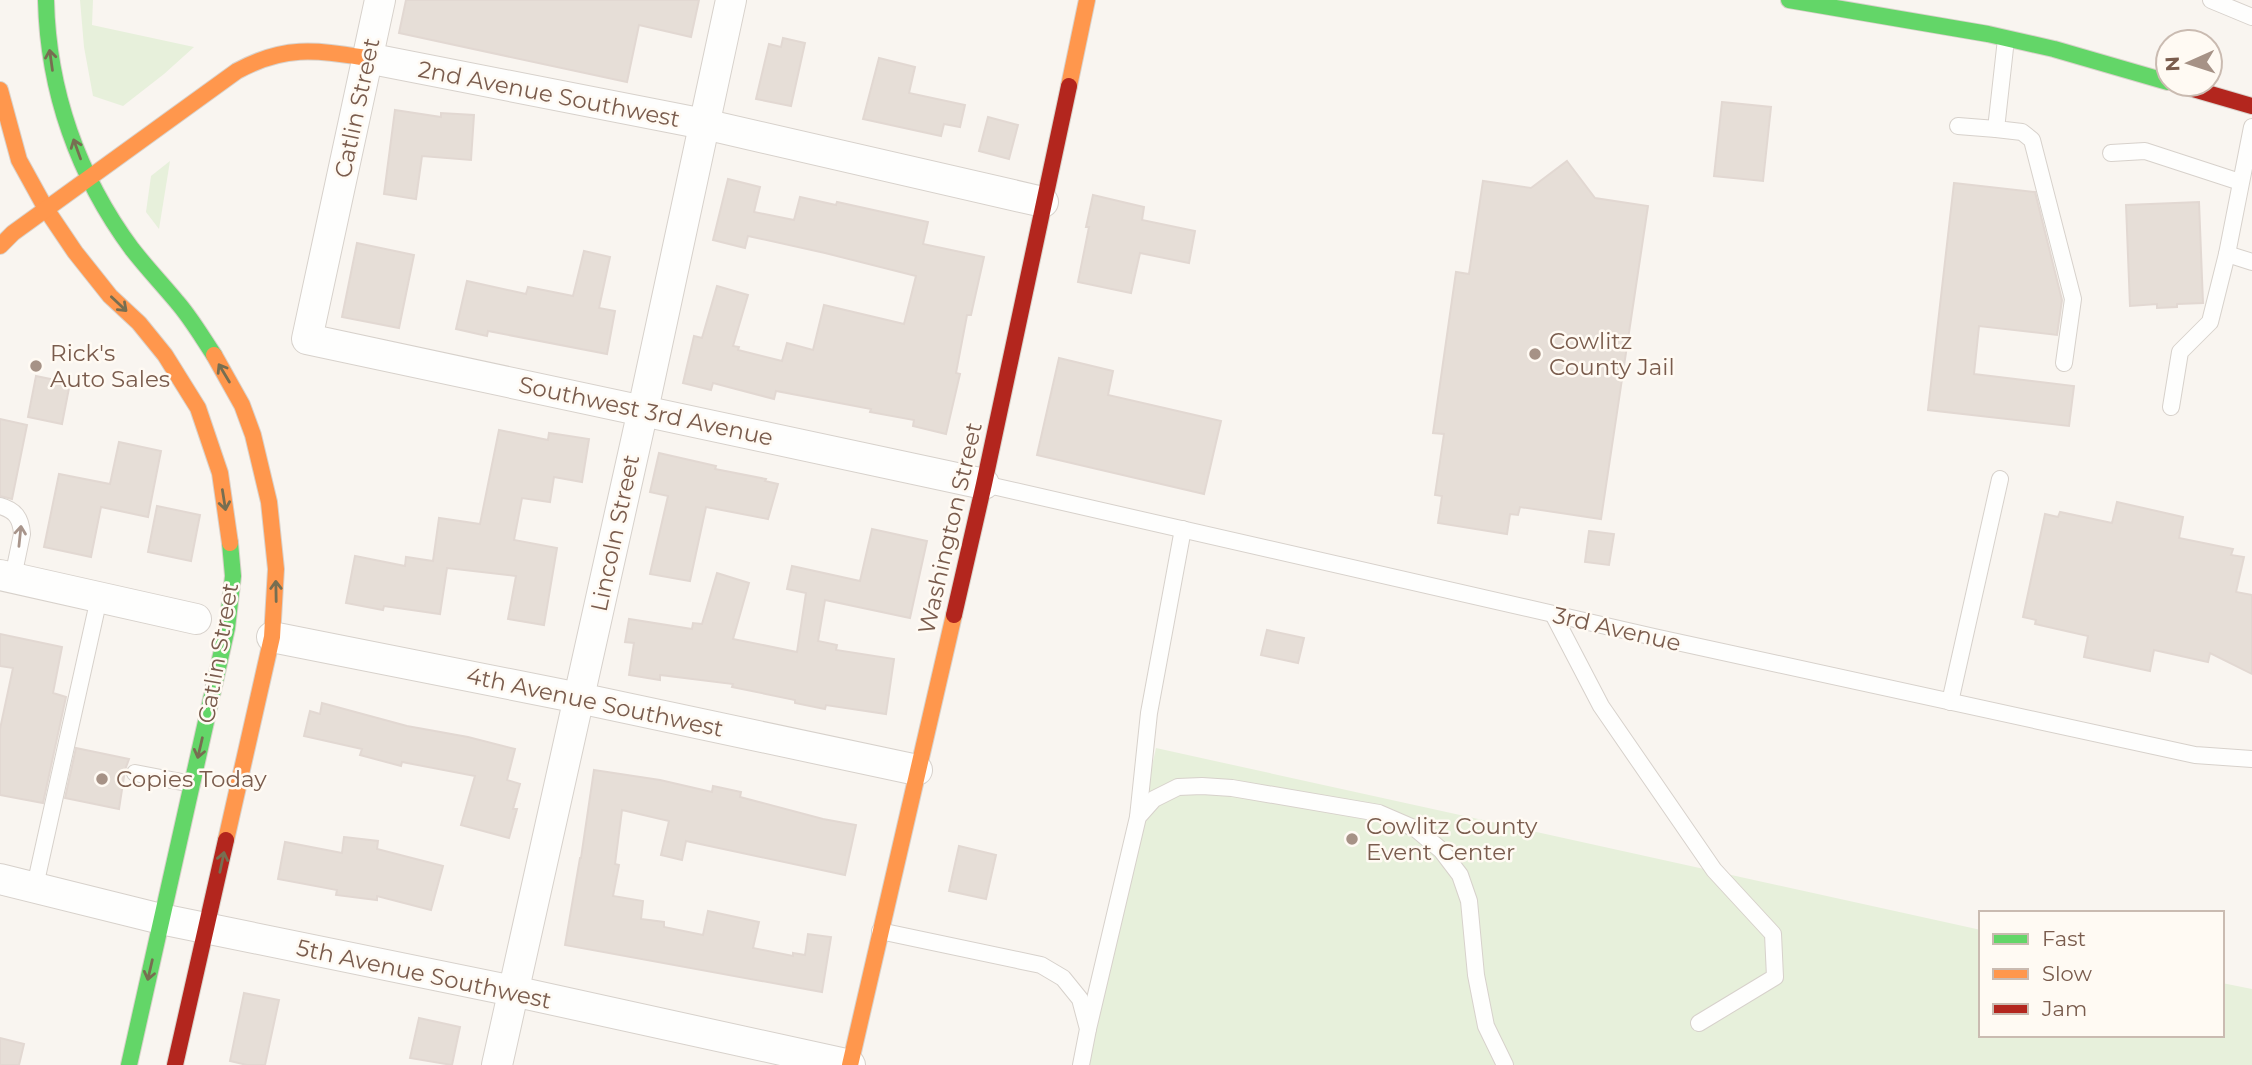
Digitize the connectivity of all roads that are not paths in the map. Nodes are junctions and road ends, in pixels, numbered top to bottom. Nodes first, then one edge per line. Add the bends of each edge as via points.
1 (46, 0) edge
2 (380, 0) edge
3 (731, 0) edge
4 (1087, 0) edge
5 (1789, 0) edge
6 (2211, 0) edge
7 (2252, 18) edge
8 (2006, 39) junction
9 (367, 58) junction
10 (2154, 78) edge
11 (0, 90) edge
12 (2224, 98) edge
13 (2252, 106) edge
14 (3, 118) edge
15 (704, 124) junction
16 (1958, 126) dead end
17 (2252, 127) edge
18 (1996, 129) junction
19 (2111, 153) dead end
20 (88, 180) junction
21 (2244, 187) edge
22 (1043, 202) junction
23 (46, 209) junction
24 (0, 246) edge
25 (2227, 254) junction
26 (2252, 262) edge
27 (307, 339) joint
28 (2064, 363) dead end
29 (2171, 407) dead end
30 (643, 410) junction
31 (2000, 479) dead end
32 (985, 484) junction
33 (0, 506) edge
34 (1183, 529) junction
35 (6, 576) edge
36 (99, 598) junction
37 (1553, 614) junction
38 (196, 619) dead end
39 (272, 637) junction
40 (579, 698) junction
41 (1950, 702) junction
42 (2252, 759) edge
43 (917, 770) junction
44 (135, 773) dead end
45 (192, 785) junction
46 (1138, 817) junction
47 (0, 878) edge
48 (35, 886) junction
49 (162, 919) junction
50 (207, 929) junction
51 (880, 931) junction
52 (513, 991) junction
53 (1699, 1023) dead end
54 (1088, 1029) junction
55 (129, 1065) edge
56 (175, 1065) edge
57 (497, 1065) edge
58 (850, 1065) edge
59 (1081, 1065) edge
60 (1505, 1065) edge

20 -> 1 main road, Catlin Street via 54,79
2 - 9 street, Catlin Street
3 - 15 street, Lincoln Street
4 - 22 main road, Washington Street
5 - 8 main road via 1920,15
6 - 7 lane
8 - 10 main road
8 - 18 lane
9 - 15 street, 2nd Avenue Southwest
9 - 20 main road, 2nd Avenue Southwest via 292,51 261,58
9 - 27 street, Catlin Street
11 - 14 main road, Catlin Street
12 - 13 main road
14 - 23 main road, Catlin Street
15 - 22 street, 2nd Avenue Southwest
15 - 30 street, Lincoln Street
16 - 18 lane
17 - 21 lane
18 - 28 lane via 2022,132 2032,140 2073,299
19 - 21 lane via 2145,151
20 - 23 main road, 2nd Avenue Southwest
39 -> 20 main road, Catlin Street via 274,534 251,426 200,334 117,227
21 - 25 lane
22 - 32 main road, Washington Street
23 - 24 main road, 2nd Avenue Southwest
23 -> 45 main road, Catlin Street via 110,296 165,355 198,408 220,472 233,576 227,628
25 - 26 lane
25 - 29 lane via 2210,322 2180,352
27 - 30 street, Southwest 3rd Avenue
30 - 32 street, Southwest 3rd Avenue
30 - 40 street, Lincoln Street
31 - 41 lane
32 - 34 lane, 3rd Avenue
32 - 43 main road, Washington Street
35 -> 33 lane via 22,527 16,513
34 - 37 lane, 3rd Avenue
34 - 46 lane via 1149,713
35 - 36 street
36 - 38 street
36 - 48 lane
37 - 41 lane, 3rd Avenue
37 - 53 lane via 1601,706 1714,870 1773,934 1775,977
39 - 40 street, 4th Avenue Southwest
50 -> 39 main road, Catlin Street
40 - 43 street, 4th Avenue Southwest
40 - 52 street, Lincoln Street
41 - 42 lane, 3rd Avenue via 2195,755
43 - 51 main road, Washington Street
44 - 45 lane
45 - 49 main road, Catlin Street
46 - 54 lane
46 - 60 lane via 1154,799 1178,787 1202,786 1379,813 1416,829 1441,850 1460,875 1469,901 1486,1026
47 - 48 street, 5th Avenue Southwest
48 - 49 street, 5th Avenue Southwest
49 - 50 street, 5th Avenue Southwest
49 -> 55 main road, Catlin Street
50 - 52 street, 5th Avenue Southwest
50 - 56 main road, Catlin Street
51 - 54 lane via 1041,965 1063,978 1080,999
51 - 58 main road, Washington Street
52 - 57 street, Lincoln Street
52 - 58 street, 5th Avenue Southwest
54 - 59 lane

